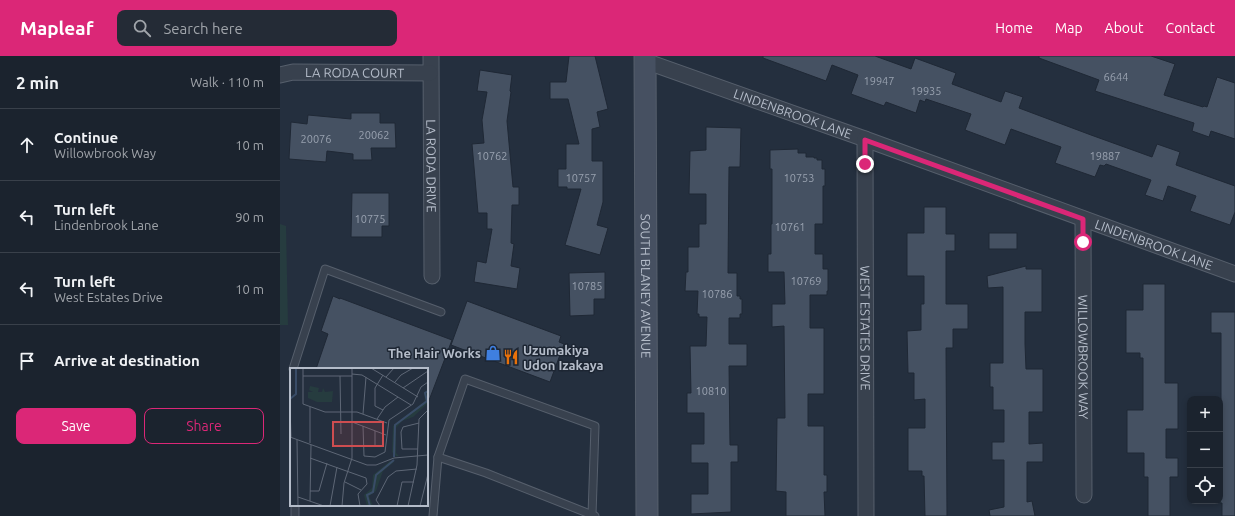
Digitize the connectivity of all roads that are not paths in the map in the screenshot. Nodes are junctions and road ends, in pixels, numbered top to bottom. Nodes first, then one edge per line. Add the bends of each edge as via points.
1 (431, 56) edge
2 (645, 59) edge
3 (430, 73) junction
4 (280, 75) edge
5 (865, 140) junction
6 (1083, 219) junction
7 (1235, 274) edge
8 (432, 276) dead end
9 (441, 312) dead end
10 (293, 368) edge
11 (438, 457) junction
12 (1084, 495) dead end
13 (433, 516) edge
14 (593, 516) edge
15 (647, 516) edge
16 (866, 516) edge

1 - 3 street, LA RODA DRIVE
2 - 5 street, LINDENBROOK LANE
2 - 15 street, SOUTH BLANEY AVENUE
3 - 4 street, LA RODA COURT via 293,72
3 - 8 street, LA RODA DRIVE
5 - 6 street, LINDENBROOK LANE
5 - 16 street, WEST ESTATES DRIVE
6 - 7 street, LINDENBROOK LANE
6 - 12 street, WILLOWBROOK WAY
9 - 10 lane via 325,269
11 - 13 lane
11 - 14 lane via 486,473
11 - 14 lane via 465,379 595,426

